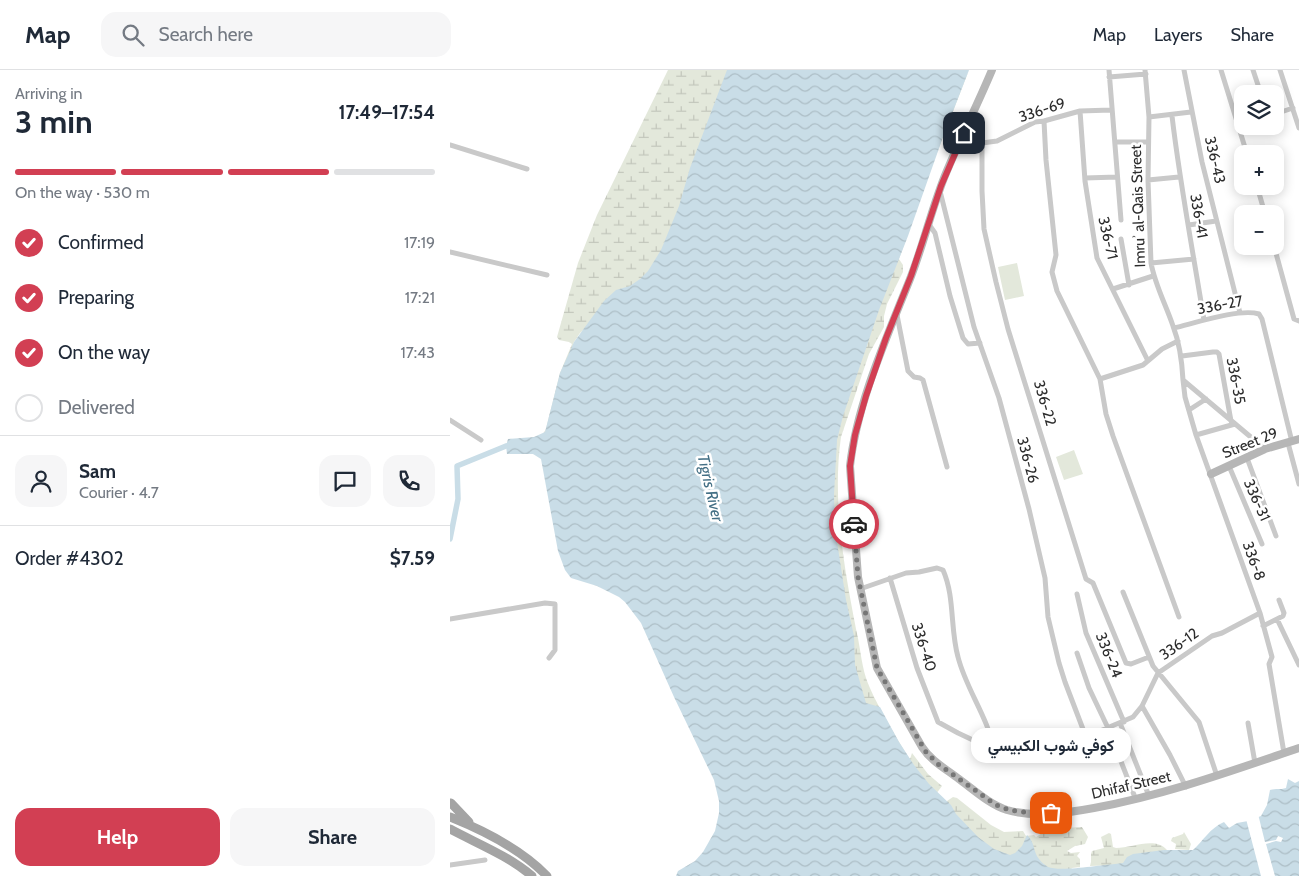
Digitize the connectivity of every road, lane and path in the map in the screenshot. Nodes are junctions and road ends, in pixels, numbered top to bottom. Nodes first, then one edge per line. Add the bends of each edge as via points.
1 (992, 70) edge
2 (1108, 70) edge
3 (1184, 70) edge
4 (1221, 70) edge
5 (1253, 70) edge
6 (1280, 70) edge
7 (1146, 72) edge
8 (1109, 77) junction
9 (1259, 85) edge
10 (1293, 108) junction
11 (1112, 110) junction
12 (1080, 111) junction
13 (1284, 111) edge
14 (1191, 112) junction
15 (1172, 116) junction
16 (1149, 118) junction
17 (970, 120) junction
18 (1044, 121) junction
19 (1299, 128) edge
20 (1115, 142) junction
21 (1148, 142) junction
22 (982, 143) junction
23 (450, 145) edge
24 (1244, 145) edge
25 (527, 169) dead end
26 (1117, 177) junction
27 (1179, 177) junction
28 (1085, 178) junction
29 (1148, 180) junction
30 (940, 190) junction
31 (1121, 220) dead end
32 (1216, 221) junction
33 (928, 223) junction
34 (1189, 226) junction
35 (1121, 239) dead end
36 (450, 252) edge
37 (1276, 255) edge
38 (1194, 259) junction
39 (1151, 263) junction
40 (547, 275) dead end
41 (1153, 276) junction
42 (1129, 285) junction
43 (1113, 289) junction
44 (896, 312) junction
45 (1240, 313) junction
46 (1204, 320) junction
47 (1299, 322) edge
48 (1174, 328) junction
49 (1178, 342) junction
50 (980, 343) junction
51 (1182, 356) junction
52 (1148, 361) junction
53 (1100, 379) junction
54 (1183, 380) junction
55 (1206, 399) junction
56 (1189, 410) junction
57 (450, 420) edge
58 (1233, 422) junction
59 (1196, 435) junction
60 (481, 440) dead end
61 (1293, 441) edge
62 (1265, 449) junction
63 (1247, 458) junction
64 (1229, 466) junction
65 (947, 467) dead end
66 (1211, 474) junction
67 (1299, 484) edge
68 (1276, 536) dead end
69 (1262, 544) dead end
70 (890, 578) junction
71 (860, 589) junction
72 (1123, 592) dead end
73 (1077, 594) dead end
74 (1279, 600) dead end
75 (1260, 613) junction
76 (1179, 617) dead end
77 (450, 619) edge
78 (1278, 619) junction
79 (1263, 626) junction
80 (1077, 653) dead end
81 (1149, 657) junction
82 (549, 658) dead end
83 (1299, 665) edge
84 (1158, 673) junction
85 (1142, 706) junction
86 (938, 722) joint
87 (1122, 723) junction
88 (1248, 723) dead end
89 (1108, 728) junction
90 (1086, 737) junction
91 (1299, 748) edge
92 (994, 750) junction
93 (1284, 753) junction
94 (1256, 763) junction
95 (1217, 776) junction
96 (1186, 787) junction
97 (1149, 796) junction
98 (1136, 800) junction
99 (450, 802) edge
100 (453, 819) edge
101 (475, 827) junction
102 (452, 830) edge
103 (485, 860) dead end
104 (450, 865) edge
105 (532, 876) edge
106 (547, 876) edge

1 - 17 street, Dhifaf Street
2 - 8 street
3 - 14 street, 336-43
4 - 24 street
5 - 9 street
6 - 10 street
7 - 8 street
7 - 16 street, Imruʾ al-Qais Street
8 - 11 street
10 - 13 street
10 - 19 street
11 - 12 street, 336-69
11 - 20 street
12 - 18 street, 336-69
12 - 28 street, 336-71
14 - 15 street
14 - 32 street, 336-43
15 - 16 street
15 - 27 street, 336-41
16 - 21 street, Imruʾ al-Qais Street
17 - 22 street, 336-22 via 982,127
17 - 30 street, Dhifaf Street
18 - 22 street, 336-69 via 1035,122 997,141
18 - 53 street via 1056,255 1052,272 1057,291
20 - 21 street
20 - 26 street
21 - 29 street, Imruʾ al-Qais Street
22 - 81 street, 336-22 via 986,238 1008,328 1063,509 1086,578 1093,583 1126,663
23 - 25 street
26 - 28 street
26 - 31 street
27 - 29 street
27 - 34 street, 336-41
28 - 43 street, 336-71 via 1097,258
29 - 39 street, Imruʾ al-Qais Street
30 - 33 street, Dhifaf Street
30 - 50 street, 336-26
32 - 34 street
32 - 45 street, 336-43
33 - 44 street, Dhifaf Street
33 - 50 street via 935,233 963,338 968,344
34 - 38 street, 336-41
35 - 42 street
36 - 40 street
37 - 47 street via 1294,319
38 - 39 street
38 - 46 street, 336-41
39 - 41 street, Imruʾ al-Qais Street
41 - 42 street
41 - 48 street, Imruʾ al-Qais Street
42 - 43 street
43 - 52 street, 336-71
44 - 65 street via 908,371 923,380
44 - 71 street, Dhifaf Street via 866,396 851,458
45 - 46 street, 336-27
45 - 61 street, 336-27 via 1253,312 1262,319
46 - 48 street, 336-27
48 - 49 street, Imruʾ al-Qais Street
49 - 51 street, Imruʾ al-Qais Street
49 - 52 street via 1162,349
50 - 90 street, 336-26 via 999,398 1031,518 1059,663
51 - 54 street, Imruʾ al-Qais Street
51 - 58 street, 336-35 via 1218,352
52 - 53 street
53 - 76 street via 1113,436
54 - 55 street
54 - 56 street, 336-8
55 - 56 street
55 - 58 street
56 - 59 street, 336-8
57 - 60 street
58 - 59 street
58 - 62 street
59 - 66 street, 336-8
61 - 62 street, Street 29
61 - 67 street, 336-27
62 - 63 street, Street 29
63 - 64 street, Street 29
63 - 68 street
64 - 66 street, Street 29
64 - 69 street, 336-31
66 - 75 street, 336-8
70 - 71 street
70 - 86 street, 336-40 via 917,668
70 - 92 street via 937,568 943,570 957,655 987,725
71 - 98 street, Dhifaf Street via 878,671 922,747 934,760 991,802 1009,810 1059,813
72 - 81 street
73 - 87 street, 336-24 via 1086,633
74 - 78 street via 1284,614
75 - 79 street, 336-8
75 - 84 street, 336-12 via 1212,636
77 - 82 street via 555,604 555,650
78 - 79 street
78 - 83 street
79 - 93 street, 336-8 via 1272,657 1269,664
80 - 89 street
81 - 84 street
84 - 85 street, 336-12
84 - 95 street via 1199,722
85 - 87 street, 336-12 via 1136,715
85 - 96 street
86 - 92 street, 336-12
87 - 89 street, 336-12
87 - 97 street, 336-24
88 - 94 street
89 - 90 street, 336-12
89 - 98 street
90 - 92 street, 336-12 via 1067,746 1037,753 1012,754
91 - 93 street, Dhifaf Street
93 - 94 street, Dhifaf Street
94 - 95 street, Dhifaf Street
95 - 96 street, Dhifaf Street
96 - 97 street, Dhifaf Street
97 - 98 street, Dhifaf Street
99 - 100 street
99 - 101 main road
100 - 101 main road
100 - 102 main road
101 - 106 main road via 536,864
102 - 105 main road via 515,862
103 - 104 street

